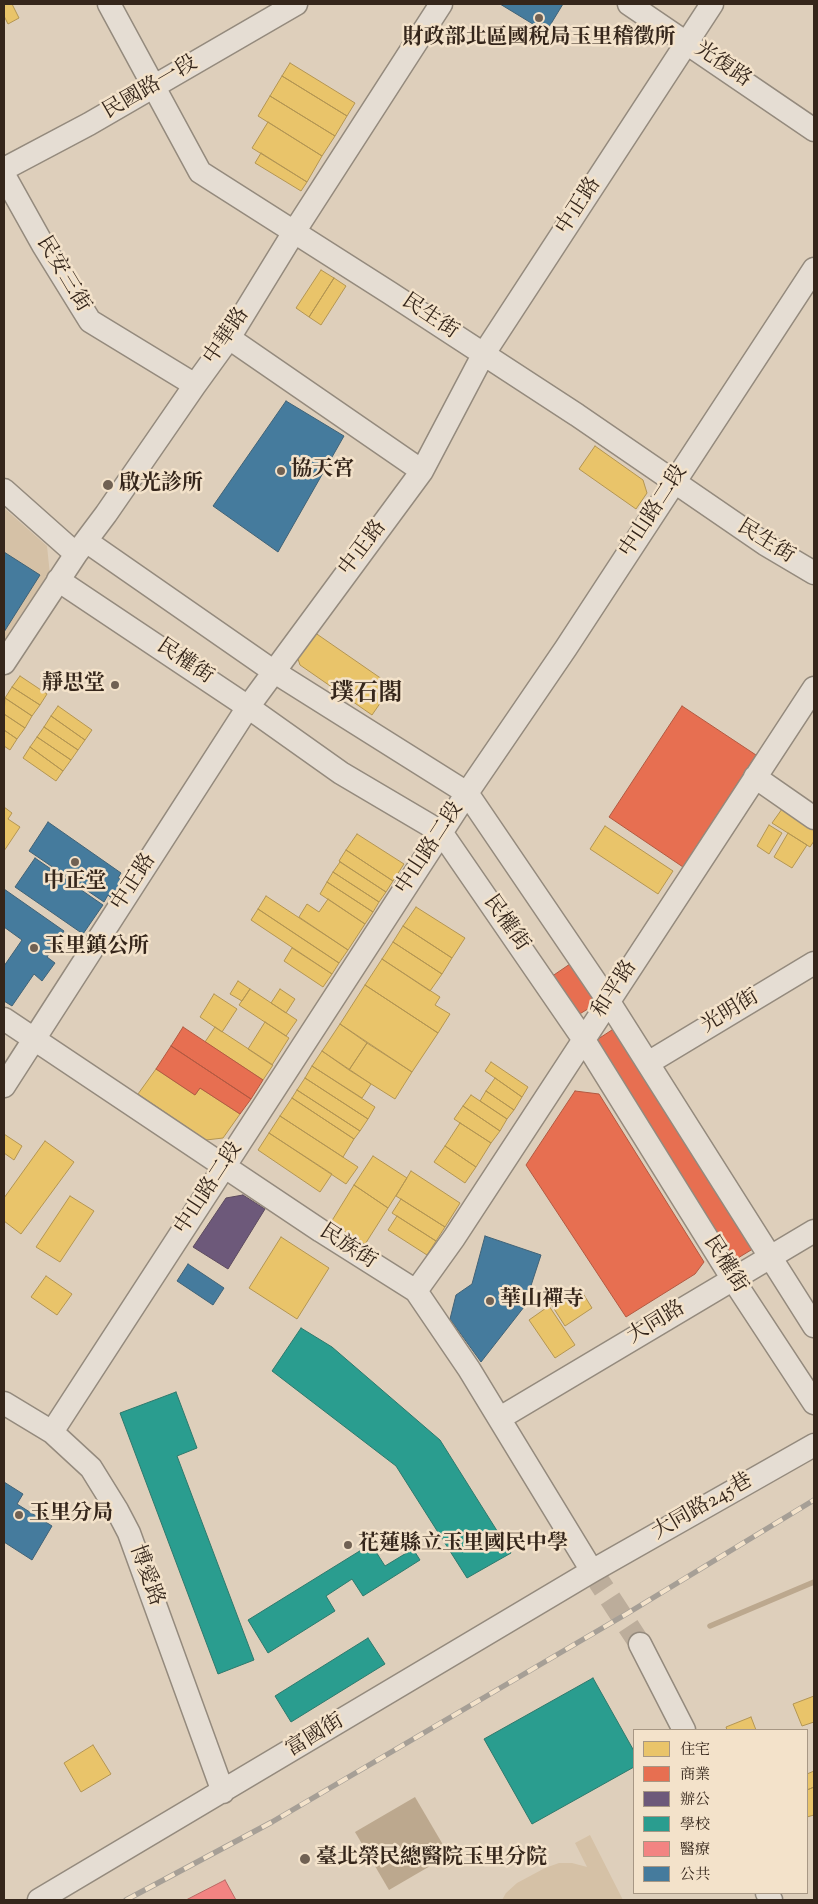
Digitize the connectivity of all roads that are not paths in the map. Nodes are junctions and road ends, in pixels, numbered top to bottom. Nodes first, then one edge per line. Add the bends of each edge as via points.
1 (109, 4) edge
2 (296, 4) edge
3 (442, 4) edge
4 (629, 4) edge
5 (712, 4) edge
6 (688, 42) junction
7 (155, 87) junction
8 (814, 130) edge
9 (4, 169) edge
10 (4, 175) edge
11 (294, 232) junction
12 (814, 269) edge
13 (230, 338) junction
14 (483, 355) junction
15 (195, 385) junction
16 (422, 471) junction
17 (674, 483) junction
18 (4, 490) edge
19 (81, 547) junction
20 (814, 573) edge
21 (58, 580) junction
22 (4, 663) edge
23 (273, 671) junction
24 (814, 688) edge
25 (248, 707) junction
26 (755, 777) junction
27 (467, 793) junction
28 (814, 818) edge
29 (441, 832) junction
30 (814, 963) edge
31 (609, 1002) junction
32 (4, 1019) edge
33 (34, 1040) junction
34 (584, 1040) junction
35 (648, 1063) junction
36 (4, 1086) edge
37 (224, 1167) junction
38 (814, 1231) edge
39 (769, 1257) junction
40 (732, 1278) junction
41 (416, 1292) junction
42 (814, 1326) edge
43 (4, 1403) edge
44 (814, 1403) edge
45 (500, 1418) junction
46 (52, 1432) junction
47 (814, 1444) edge
48 (592, 1572) junction
49 (640, 1644) tunnel mouth
50 (683, 1729) edge
51 (223, 1792) junction
52 (39, 1900) edge

1 - 7 street, 民生街
2 - 7 street, 民國路一段
3 - 11 street, 中華路
4 - 6 street, 光復路
5 - 6 street, 中正路
6 - 8 street, 光復路
6 - 14 street, 中正路
7 - 9 street, 民國路一段
7 - 11 street, 民生街 via 200,172
10 - 15 street, 民安三街 via 90,321
11 - 13 street, 中華路
11 - 14 street, 民生街
12 - 17 street, 中山路二段
13 - 15 street, 中華路
13 - 16 street
14 - 16 street, 中正路
14 - 17 street, 民生街
15 - 19 street, 中華路
16 - 23 street, 中正路
17 - 20 street, 民生街
17 - 27 street, 中山路二段
18 - 19 street, 民權街
19 - 21 street, 中華路
19 - 23 street, 民權街
21 - 22 street, 中華路
21 - 25 street, 民權街
23 - 25 street, 中正路
23 - 27 street, 民權街
24 - 26 street, 和平路
25 - 29 street, 民權街 via 341,773
25 - 33 street, 中正路
26 - 28 street
26 - 31 street, 和平路
27 - 29 street, 中山路二段
27 - 31 street, 民權街
29 - 34 street, 民權街
29 - 37 street, 中山路二段
30 - 35 street, 光明街
31 - 34 street, 和平路
31 - 35 street, 民權街
32 - 33 street, 民族街
33 - 36 street, 中正路
33 - 37 street, 民族街
34 - 40 street, 民權街
34 - 41 street, 和平路
35 - 39 street, 民權街
37 - 41 street, 民族街
37 - 46 street, 中山路二段
38 - 39 street, 大同路
39 - 40 street, 大同路
39 - 42 street, 民權街
40 - 44 street, 民權街
40 - 45 street, 大同路
41 - 45 street, 民族街
43 - 46 street, 博愛路
45 - 48 street, 民族街
46 - 51 street, 博愛路 via 90,1468 129,1533
47 - 48 street, 大同路245巷
48 - 51 street, 富國街
49 - 50 street
51 - 52 street, 富國街

